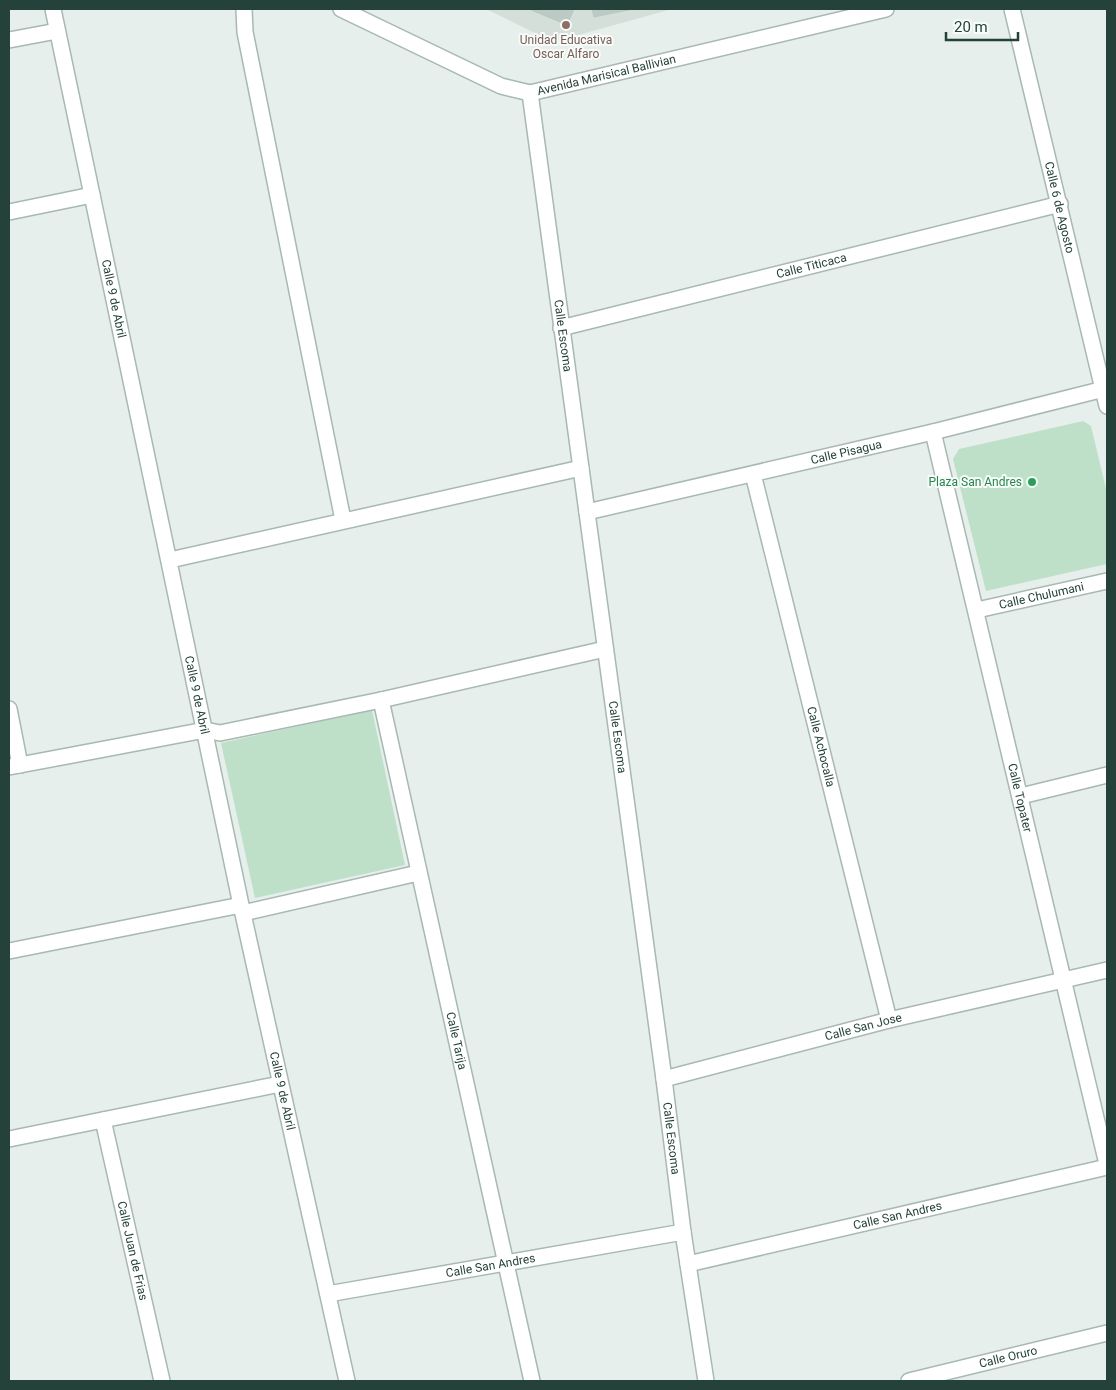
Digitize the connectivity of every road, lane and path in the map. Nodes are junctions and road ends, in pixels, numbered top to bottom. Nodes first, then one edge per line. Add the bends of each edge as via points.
1 (53, 9) edge
2 (244, 9) edge
3 (341, 9) edge
4 (886, 9) edge
5 (1012, 9) edge
6 (57, 31) junction
7 (9, 40) edge
8 (530, 93) junction
9 (92, 195) junction
10 (1060, 204) junction
11 (9, 212) edge
12 (560, 328) junction
13 (1104, 389) junction
14 (1107, 406) edge
15 (933, 432) junction
16 (581, 468) junction
17 (753, 474) junction
18 (587, 512) junction
19 (343, 520) junction
20 (170, 560) junction
21 (1107, 581) edge
22 (977, 610) junction
23 (605, 648) junction
24 (381, 700) junction
25 (9, 709) edge
26 (206, 730) junction
27 (14, 766) edge
28 (1107, 775) edge
29 (1021, 796) junction
30 (418, 873) junction
31 (242, 909) junction
32 (9, 951) edge
33 (1107, 970) edge
34 (1064, 981) junction
35 (889, 1020) junction
36 (664, 1079) junction
37 (280, 1084) junction
38 (103, 1120) junction
39 (9, 1139) edge
40 (1107, 1165) edge
41 (683, 1232) junction
42 (506, 1263) junction
43 (688, 1264) junction
44 (328, 1294) junction
45 (1107, 1333) edge
46 (162, 1381) edge
47 (347, 1381) edge
48 (532, 1381) edge
49 (706, 1381) edge
50 (910, 1381) edge

1 - 6 street, Calle 9 de Abril
2 - 19 street via 245,32
3 - 8 street, Avenida Marisical Ballivian via 501,86
4 - 8 street, Avenida Marisical Ballivian
5 - 10 street, Calle 6 de Agosto
6 - 7 street
6 - 9 street, Calle 9 de Abril
8 - 12 street, Calle Escoma
9 - 11 street
9 - 20 street, Calle 9 de Abril
10 - 12 street, Calle Titicaca
10 - 13 street, Calle 6 de Agosto
12 - 16 street, Calle Escoma
13 - 14 street, Calle 6 de Agosto
13 - 15 street, Calle Pisagua
15 - 17 street, Calle Pisagua
15 - 22 street, Calle Topater
16 - 18 street, Calle Escoma
16 - 19 street
17 - 18 street, Calle Pisagua
17 - 35 street, Calle Achocalla
18 - 23 street, Calle Escoma
19 - 20 street
20 - 26 street, Calle 9 de Abril
21 - 22 street, Calle Chulumani
22 - 29 street, Calle Topater
23 - 24 street
23 - 36 street, Calle Escoma
24 - 26 street via 220,733
24 - 30 street, Calle Tarija
25 - 27 street
26 - 27 street
26 - 31 street, Calle 9 de Abril
28 - 29 street
29 - 34 street, Calle Topater
30 - 31 street
30 - 42 street, Calle Tarija
31 - 32 street
31 - 37 street, Calle 9 de Abril
33 - 34 street, Calle San Jose
34 - 35 street, Calle San Jose
34 - 40 street, Calle Topater
35 - 36 street, Calle San Jose
36 - 41 street, Calle Escoma
37 - 38 street
37 - 44 street, Calle 9 de Abril
38 - 39 street
38 - 46 street, Calle Juan de Frias
40 - 43 street, Calle San Andres
41 - 42 street, Calle San Andres
41 - 43 street, Calle Escoma
42 - 44 street, Calle San Andres
42 - 48 street, Calle Tarija
43 - 49 street, Calle Escoma
44 - 47 street, Calle 9 de Abril
45 - 50 street, Calle Oruro

